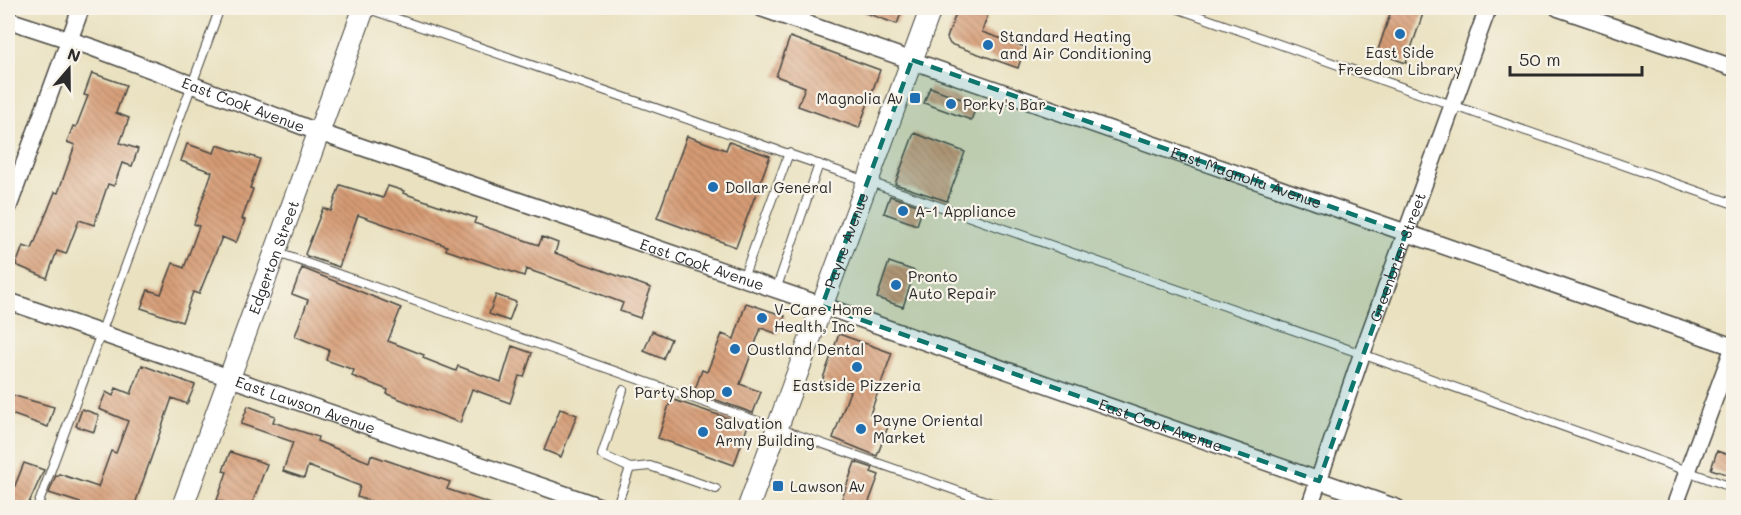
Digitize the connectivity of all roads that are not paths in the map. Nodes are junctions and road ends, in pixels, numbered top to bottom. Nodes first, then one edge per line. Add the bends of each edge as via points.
1 (81, 8) edge
2 (219, 8) edge
3 (365, 8) edge
4 (761, 8) edge
5 (931, 8) edge
6 (1176, 8) edge
7 (1488, 8) edge
8 (1558, 8) edge
9 (806, 15) edge
10 (8, 20) edge
11 (68, 41) junction
12 (912, 60) junction
13 (1734, 68) edge
14 (192, 84) junction
15 (1452, 105) junction
16 (318, 132) junction
17 (789, 153) junction
18 (819, 164) junction
19 (868, 181) junction
20 (1734, 204) edge
21 (8, 208) edge
22 (1406, 232) junction
23 (275, 252) junction
24 (743, 279) junction
25 (776, 290) junction
26 (8, 301) edge
27 (822, 306) junction
28 (102, 332) junction
29 (1733, 346) edge
30 (1362, 354) junction
31 (229, 378) junction
32 (623, 390) dead end
33 (776, 428) junction
34 (630, 468) junction
35 (1687, 472) junction
36 (1319, 481) junction
37 (1734, 488) edge
38 (716, 489) dead end
39 (190, 505) edge
40 (37, 507) edge
41 (604, 507) edge
42 (616, 507) edge
43 (748, 507) edge
44 (1006, 507) edge
45 (1309, 507) edge
46 (1397, 507) edge
47 (1674, 507) edge

1 - 11 street
2 - 14 lane
3 - 16 street, Edgerton Street
3 - 17 lane
4 - 9 street, East Magnolia Avenue
5 - 12 street, Payne Avenue
6 - 15 lane
7 - 15 street, Greenbrier Street
8 - 13 street
9 - 12 street, East Magnolia Avenue
10 - 11 street, East Cook Avenue
11 - 14 street, East Cook Avenue
11 - 21 street
12 - 19 street, Payne Avenue
12 - 22 street, East Magnolia Avenue
14 - 16 street, East Cook Avenue
14 - 28 lane
15 - 20 lane
15 - 22 street, Greenbrier Street
16 - 23 street, Edgerton Street
16 - 24 street, East Cook Avenue
17 - 18 lane
17 - 24 lane
18 - 19 lane
18 - 25 lane
19 - 27 street, Payne Avenue
19 - 30 lane
22 - 29 street, East Magnolia Avenue
22 - 30 street, Greenbrier Street
23 - 31 street, Edgerton Street
23 - 33 lane
24 - 25 street, East Cook Avenue
25 - 27 street, East Cook Avenue
26 - 28 street, East Lawson Avenue
27 - 33 street, Payne Avenue
27 - 36 street, East Cook Avenue
28 - 31 street, East Lawson Avenue
28 - 40 lane
29 - 35 street
30 - 35 lane
30 - 36 street, Greenbrier Street
31 - 39 street, Edgerton Street
31 - 41 street, East Lawson Avenue
32 - 34 lane via 602,455
33 - 43 street, Payne Avenue
33 - 44 lane
34 - 38 lane via 650,466
34 - 42 lane
35 - 37 lane
35 - 47 street
36 - 45 street, Greenbrier Street
36 - 46 street, East Cook Avenue

